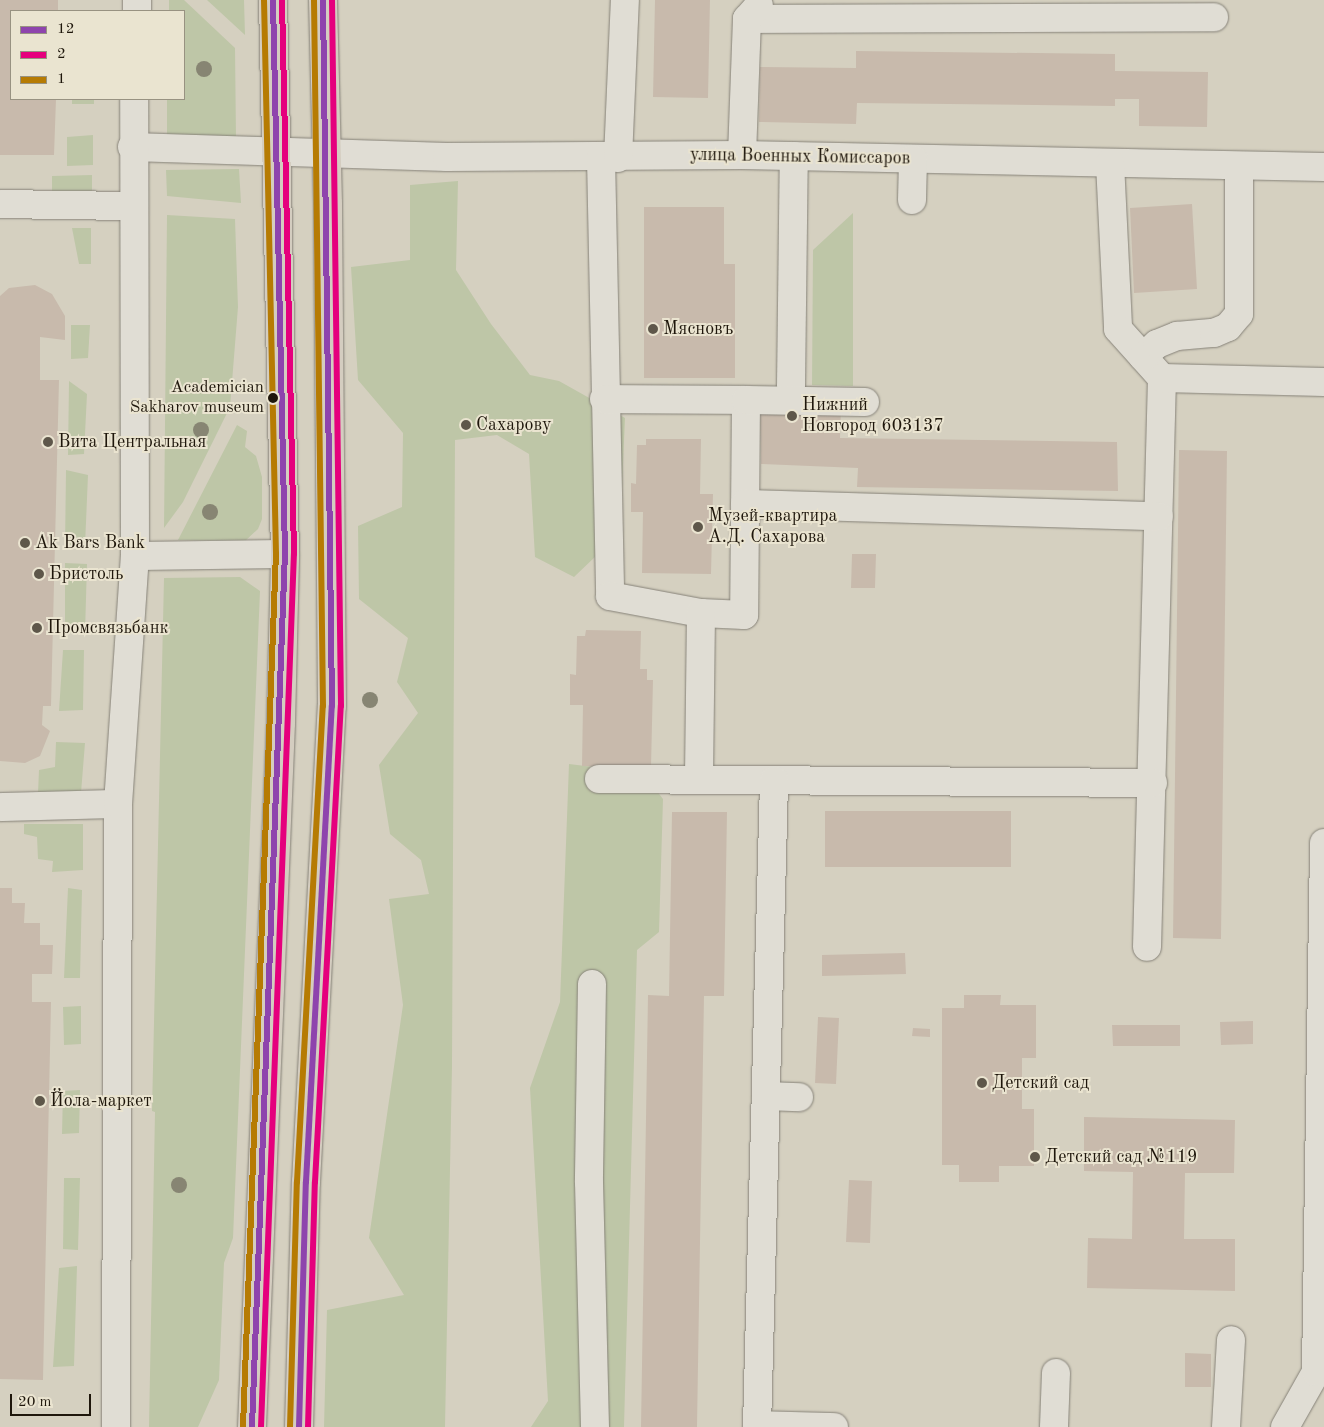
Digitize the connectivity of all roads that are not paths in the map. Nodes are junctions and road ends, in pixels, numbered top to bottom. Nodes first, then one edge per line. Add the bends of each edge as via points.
1 (273, 0) edge
2 (323, 0) edge
3 (625, 0) edge
4 (755, 10) edge
5 (1214, 17) dead end
6 (134, 100) edge
7 (132, 147) junction
8 (276, 150) junction
9 (326, 151) junction
10 (742, 155) junction
11 (794, 156) junction
12 (609, 158) junction
13 (913, 159) junction
14 (1110, 163) junction
15 (1239, 166) junction
16 (1324, 167) edge
17 (912, 200) dead end
18 (0, 204) edge
19 (132, 206) junction
20 (1143, 357) junction
21 (1162, 378) junction
22 (1324, 382) edge
23 (791, 386) dead end
24 (604, 398) junction
25 (746, 400) junction
26 (866, 402) dead end
27 (744, 504) junction
28 (1159, 516) junction
29 (285, 554) junction
30 (134, 556) junction
31 (701, 614) junction
32 (598, 779) dead end
33 (698, 780) junction
34 (774, 780) junction
35 (1153, 783) junction
36 (118, 804) junction
37 (0, 807) edge
38 (1324, 843) edge
39 (1147, 947) dead end
40 (592, 984) dead end
41 (766, 1096) junction
42 (799, 1097) dead end
43 (1322, 1140) edge
44 (1231, 1340) dead end
45 (1056, 1373) dead end
46 (757, 1426) edge
47 (116, 1427) edge
48 (252, 1427) edge
49 (299, 1427) edge
50 (596, 1427) edge
51 (834, 1427) edge
52 (1054, 1427) edge
53 (1226, 1427) edge
54 (1285, 1427) edge

1 - 8 main road
2 - 9 main road
3 - 12 street
4 - 5 street
4 - 10 street
6 - 7 street
7 - 8 street, улица Военных Комиссаров
7 - 19 street
8 - 9 street, улица Военных Комиссаров
8 - 29 main road
9 - 12 street, улица Военных Комиссаров
9 - 49 main road via 332,706 306,1182
10 - 11 street, улица Военных Комиссаров
10 - 12 street, улица Военных Комиссаров
11 - 13 street, улица Военных Комиссаров
11 - 23 street
12 - 24 street
13 - 14 street, улица Военных Комиссаров
13 - 17 street
14 - 15 street, улица Военных Комиссаров
14 - 20 street via 1118,329
15 - 16 street, улица Военных Комиссаров
15 - 20 street via 1239,314 1228,327 1214,333 1177,336 1157,344
18 - 19 street
19 - 30 street
20 - 21 street
21 - 22 street
21 - 28 street
24 - 25 street
24 - 31 street via 610,596
25 - 26 street
25 - 27 street
27 - 28 street
27 - 31 street via 744,615
28 - 35 street
29 - 30 street
29 - 48 main road via 282,723
30 - 36 street
31 - 33 street
32 - 33 street
33 - 34 street
34 - 35 street
34 - 41 street
35 - 39 street
36 - 37 street
36 - 47 street
38 - 43 street
40 - 50 street via 590,1182
41 - 42 street
41 - 46 street
43 - 54 street via 1316,1372
44 - 53 street
45 - 52 street
46 - 51 street

